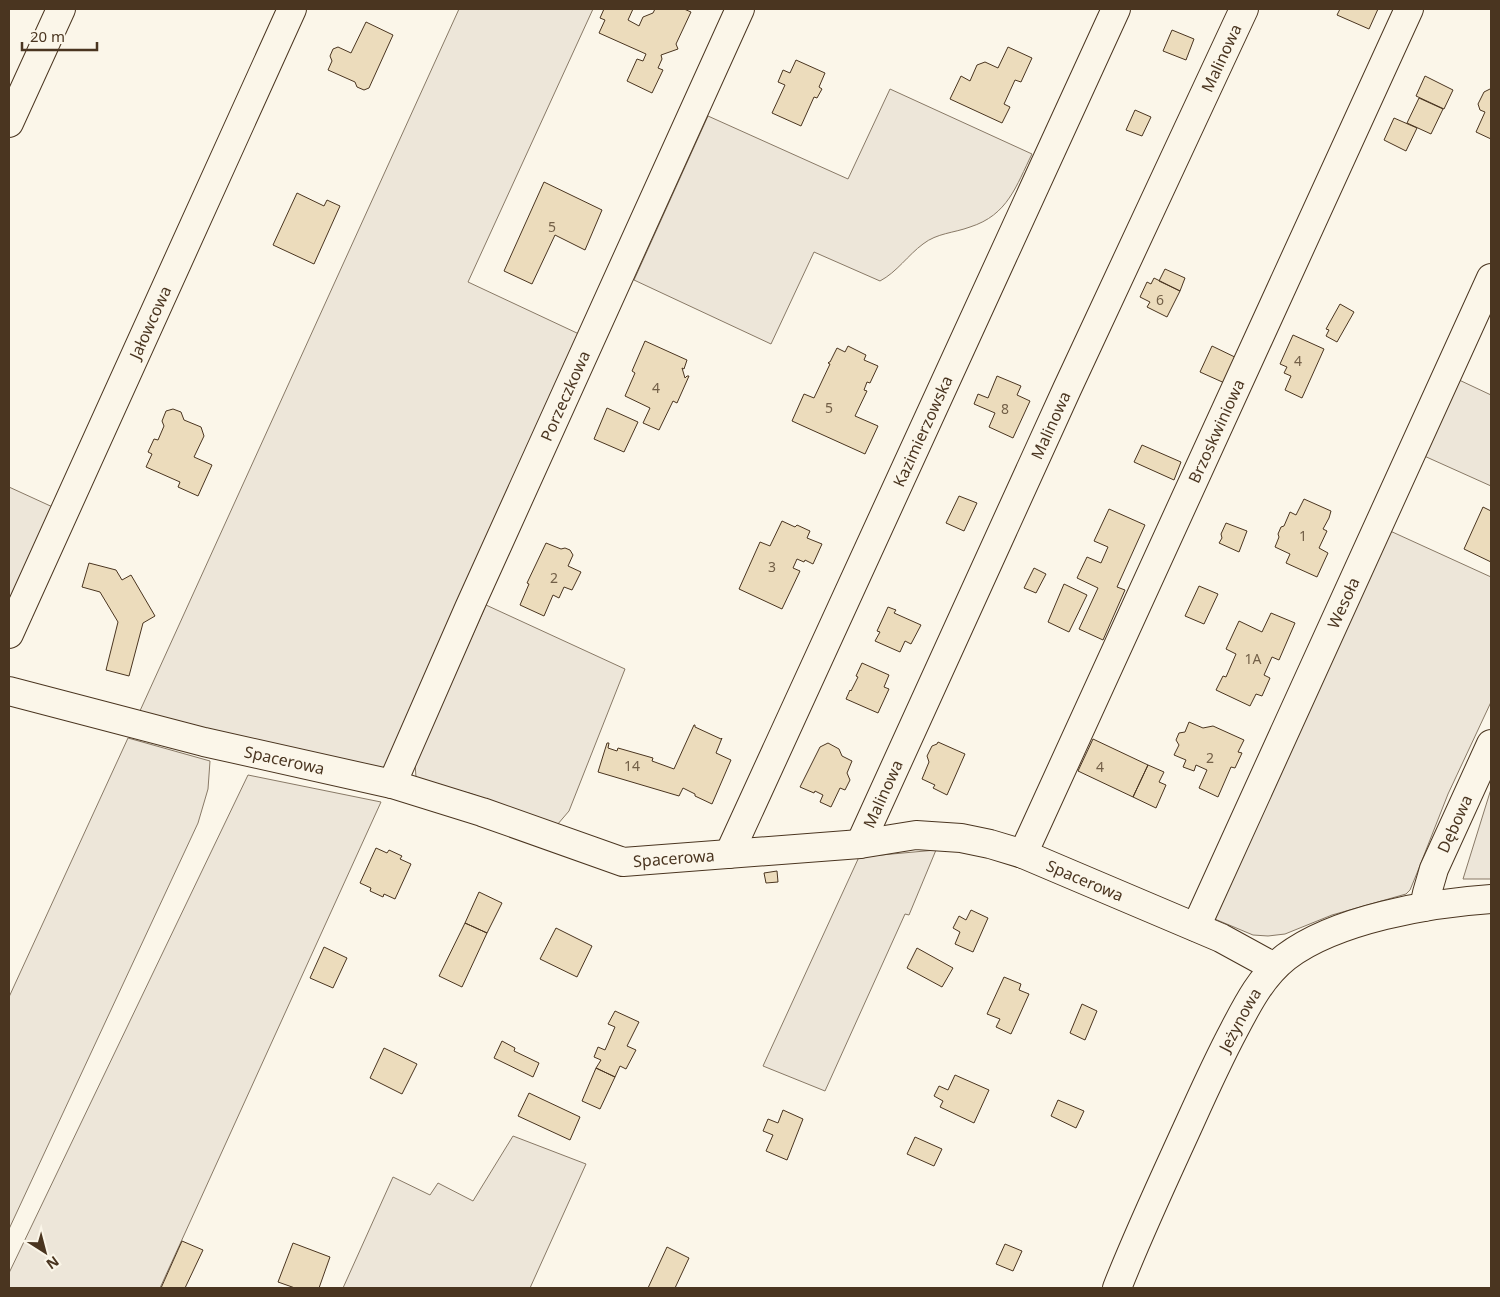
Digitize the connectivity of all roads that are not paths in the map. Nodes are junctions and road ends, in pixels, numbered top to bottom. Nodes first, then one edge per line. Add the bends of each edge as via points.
1 (60, 9) edge
2 (292, 9) edge
3 (740, 9) edge
4 (1116, 9) edge
5 (1244, 9) edge
6 (1409, 9) edge
7 (9, 123) edge
8 (1491, 278) edge
9 (9, 634) edge
10 (9, 691) edge
11 (1491, 744) edge
12 (392, 784) junction
13 (860, 844) junction
14 (729, 854) junction
15 (1023, 854) junction
16 (1491, 899) edge
17 (1424, 907) junction
18 (1196, 927) junction
19 (1274, 968) junction
20 (1117, 1288) edge

1 - 7 street
2 - 9 street, Jałowcowa
3 - 12 street, Porzeczkowa
4 - 14 street, Kazimierzowska
5 - 13 street, Malinowa
6 - 15 street, Brzoskwiniowa
8 - 18 street, Wesoła
10 - 12 street, Spacerowa via 204,742
11 - 17 street, Dębowa via 1434,869
12 - 14 street, Spacerowa via 623,862
13 - 14 street, Spacerowa
13 - 15 street, Spacerowa via 916,835 961,838
15 - 18 street, Spacerowa
16 - 17 street, Jeżynowa
17 - 19 street, Jeżynowa via 1326,934 1298,948
18 - 19 street, Spacerowa
19 - 20 street, Jeżynowa via 1253,995 1214,1069

